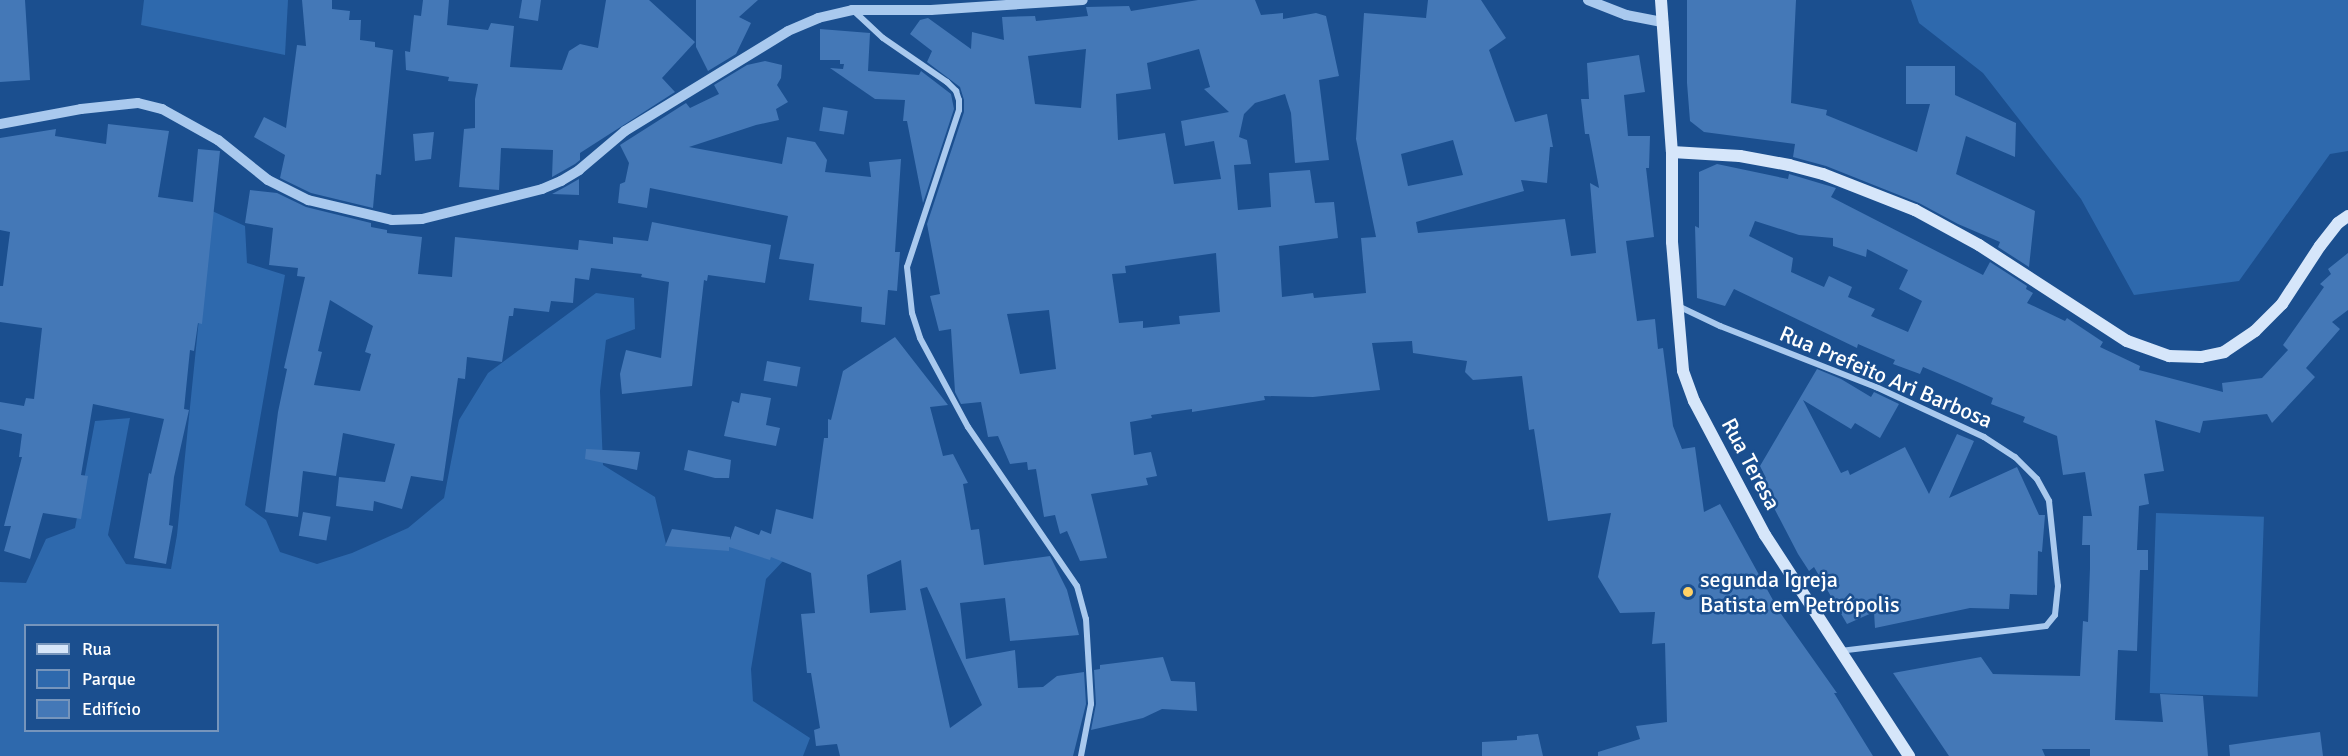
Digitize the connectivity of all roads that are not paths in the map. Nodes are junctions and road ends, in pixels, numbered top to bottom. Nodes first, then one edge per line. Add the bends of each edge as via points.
1 (1083, 0) edge
2 (1588, 0) edge
3 (1661, 0) edge
4 (855, 12) junction
5 (1663, 22) junction
6 (0, 124) edge
7 (1672, 152) junction
8 (2348, 216) edge
9 (1676, 305) junction
10 (1838, 651) junction
11 (1081, 756) edge
12 (1909, 756) edge

1 - 4 street
2 - 5 street via 1626,15
3 - 5 main road, Rua Teresa
4 - 6 street via 818,18 788,31 625,131 561,181 422,219 392,220 308,200 268,180 218,140 162,109 138,103
4 - 11 street via 884,38 947,82 959,100 907,267 912,313 920,338 968,427 1077,586 1086,619 1091,704
5 - 7 main road, Rua Teresa
7 - 8 main road via 1740,156 1789,165 1915,210 1979,245 2127,341 2169,356 2201,357 2224,352 2255,331 2282,304 2320,246
7 - 9 main road, Rua Teresa
9 - 10 main road, Rua Teresa via 1683,371 1694,401 1765,535
9 - 10 street, Rua Prefeito Ari Barbosa via 1876,387 1984,437 2022,464 2037,479 2049,501 2058,586 2055,615 2046,626
10 - 12 main road, Rua Teresa

